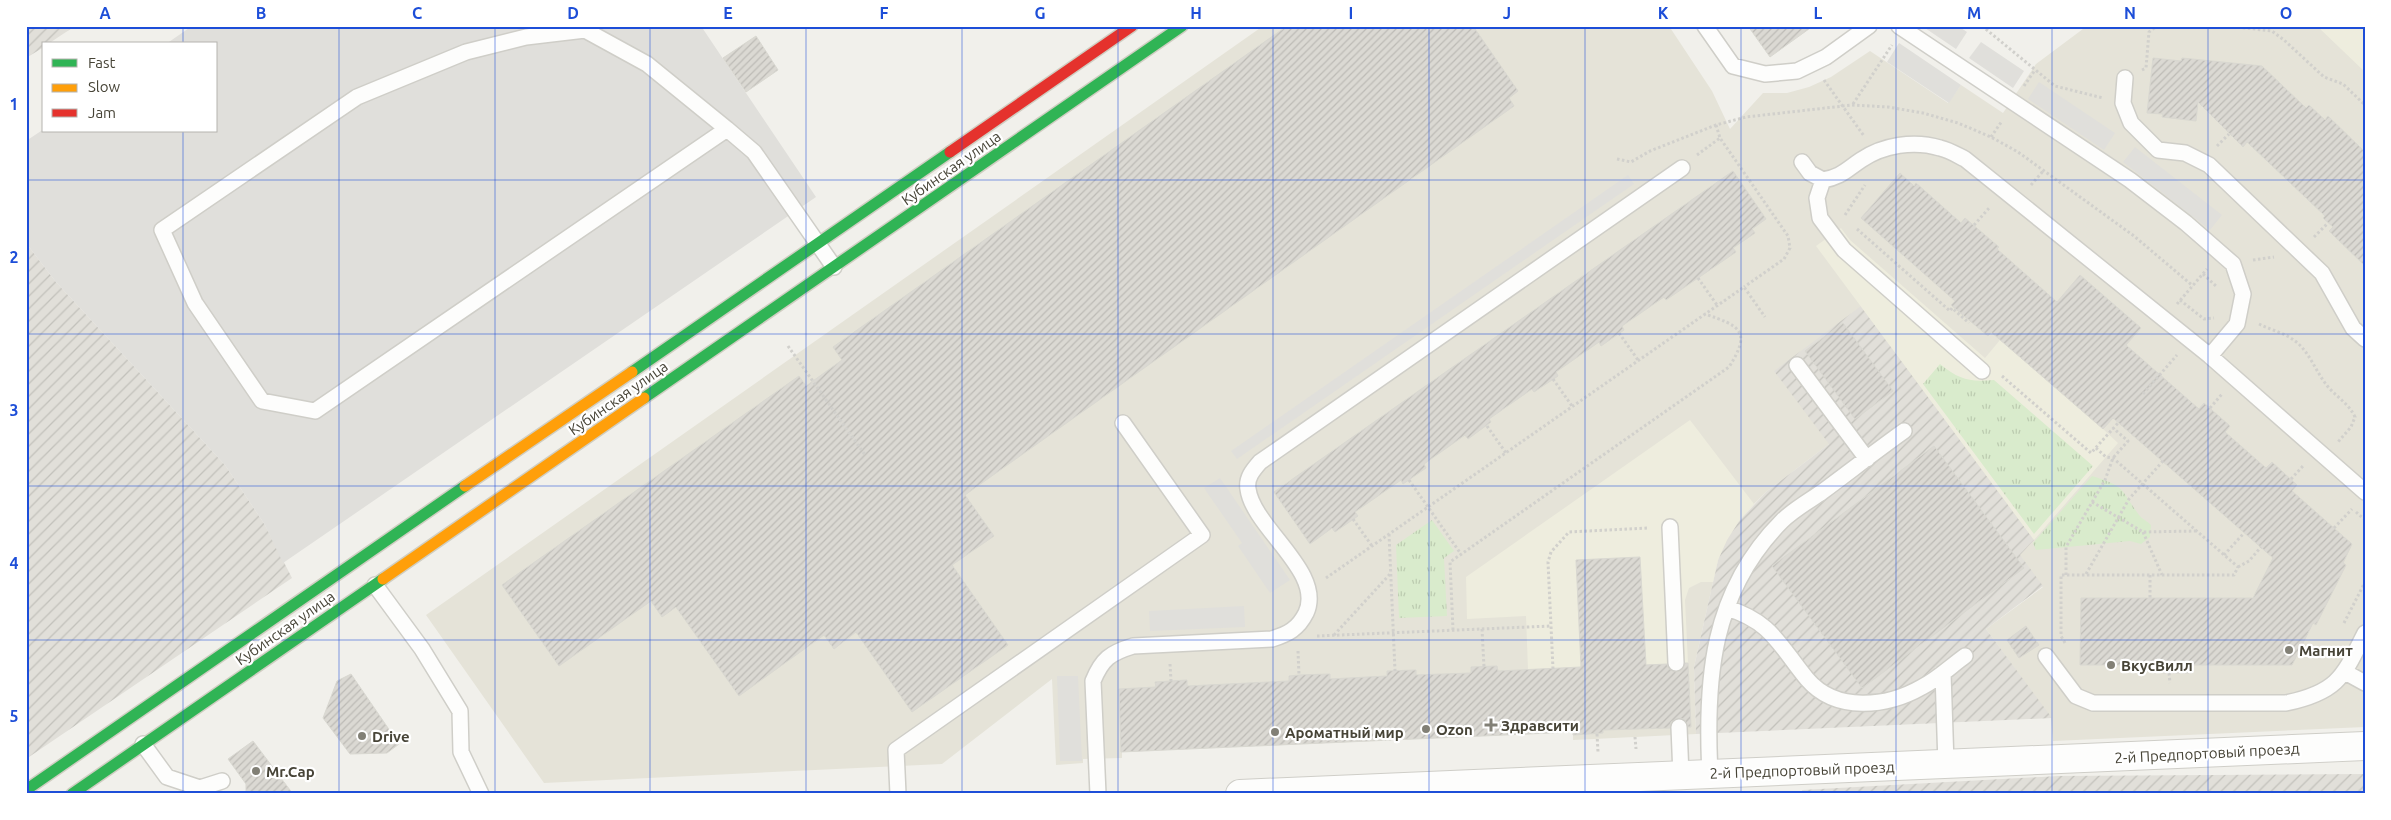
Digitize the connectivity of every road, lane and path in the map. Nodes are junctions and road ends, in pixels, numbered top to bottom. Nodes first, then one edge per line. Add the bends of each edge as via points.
1 (1132, 26) edge
2 (1144, 26) edge
3 (1182, 26) edge
4 (1704, 26) edge
5 (1869, 26) edge
6 (1982, 26) edge
7 (2157, 26) edge
8 (2228, 26) edge
9 (1901, 28) edge
10 (1156, 43) junction
11 (1813, 64) junction
12 (2126, 78) joint
13 (2123, 103) junction
14 (1852, 105) dead end
15 (2365, 105) edge
16 (1716, 125) dead end
17 (727, 129) junction
18 (1720, 138) junction
19 (1876, 152) junction
20 (1802, 162) dead end
21 (1682, 168) joint
22 (1871, 177) dead end
23 (1823, 180) junction
24 (1995, 202) dead end
25 (1818, 207) junction
26 (1844, 215) junction
27 (1850, 222) dead end
28 (1974, 225) dead end
29 (1856, 228) dead end
30 (818, 244) junction
31 (2300, 252) junction
32 (2221, 254) junction
33 (2233, 264) junction
34 (834, 267) junction
35 (2203, 274) junction
36 (1698, 278) dead end
37 (1744, 286) junction
38 (2224, 295) junction
39 (2180, 300) junction
40 (1716, 306) junction
41 (2240, 310) junction
42 (1705, 314) junction
43 (1765, 317) dead end
44 (2164, 319) junction
45 (1969, 323) dead end
46 (1619, 333) dead end
47 (2365, 339) edge
48 (788, 346) dead end
49 (2171, 350) dead end
50 (2177, 355) junction
51 (2210, 356) junction
52 (1638, 360) junction
53 (2185, 362) dead end
54 (1797, 365) dead end
55 (1982, 372) joint
56 (1553, 379) dead end
57 (2214, 388) dead end
58 (2143, 394) dead end
59 (2222, 394) junction
60 (2229, 401) dead end
61 (1572, 406) junction
62 (2210, 408) dead end
63 (2118, 422) dead end
64 (1123, 423) dead end
65 (1487, 426) dead end
66 (2113, 428) junction
67 (1904, 431) dead end
68 (2096, 448) junction
69 (1506, 453) junction
70 (865, 455) dead end
71 (2325, 457) junction
72 (1866, 458) junction
73 (2113, 458) junction
74 (2296, 459) dead end
75 (2163, 462) dead end
76 (2303, 466) junction
77 (2310, 472) dead end
78 (2291, 479) dead end
79 (1409, 480) dead end
80 (2143, 484) junction
81 (2365, 492) edge
82 (2092, 502) junction
83 (2345, 502) dead end
84 (1428, 507) junction
85 (2352, 509) junction
86 (2118, 518) junction
87 (1353, 519) dead end
88 (2365, 520) edge
89 (1670, 527) joint
90 (2334, 528) dead end
91 (2196, 531) junction
92 (2143, 532) junction
93 (2244, 533) dead end
94 (1389, 534) junction
95 (1372, 546) junction
96 (2261, 547) dead end
97 (1461, 554) junction
98 (2224, 555) junction
99 (2238, 567) junction
100 (1391, 573) junction
101 (2066, 575) junction
102 (2086, 575) junction
103 (2150, 575) junction
104 (2162, 575) junction
105 (2365, 582) edge
106 (375, 585) junction
107 (1309, 590) junction
108 (2150, 598) dead end
109 (1727, 608) junction
110 (2344, 624) dead end
111 (1551, 626) junction
112 (1482, 629) junction
113 (1453, 630) junction
114 (1394, 633) junction
115 (2365, 633) edge
116 (1293, 636) junction
117 (1334, 636) junction
118 (2066, 644) dead end
119 (1965, 656) dead end
120 (2046, 656) dead end
121 (1676, 663) dead end
122 (1484, 667) dead end
123 (1553, 669) dead end
124 (1395, 671) dead end
125 (2345, 672) junction
126 (1943, 673) junction
127 (1299, 675) dead end
128 (2365, 684) edge
129 (1679, 727) dead end
130 (1597, 734) dead end
131 (1635, 737) dead end
132 (143, 744) junction
133 (2365, 746) edge
134 (1636, 756) dead end
135 (1598, 757) dead end
136 (1946, 764) junction
137 (1710, 774) junction
138 (1681, 775) junction
139 (222, 781) dead end
140 (28, 791) edge
141 (72, 794) edge
142 (481, 794) edge
143 (898, 794) edge
144 (1098, 794) edge
145 (1240, 794) edge

1 - 30 main road, Кубинская улица
2 - 10 lane
3 - 10 main road, Кубинская улица
4 - 11 lane via 1733,66 1765,74 1797,71
5 - 11 lane
6 - 13 path via 2055,86
7 - 12 path via 2149,32 2146,68
8 - 15 path via 2272,31 2324,77 2343,84
9 - 14 path
9 - 32 lane via 2130,180
10 - 34 main road, Кубинская улица
11 - 19 path
12 - 13 lane
13 - 31 lane via 2130,123 2158,150 2185,153 2209,165
16 - 18 path
17 - 17 lane via 315,411 262,401 195,303 162,230 357,97 466,52 526,37 585,30 647,64
17 - 30 lane via 754,152
18 - 21 path
18 - 37 path via 1788,236 1790,248 1784,259
19 - 23 lane via 1838,177
19 - 44 lane via 1914,144 1940,148 1965,159
20 - 23 lane via 1810,173
21 - 107 lane via 1260,462 1250,474 1247,488 1252,502 1302,574
22 - 26 path
23 - 25 lane via 1817,198
24 - 28 path
25 - 26 path via 1829,199
25 - 55 lane via 1820,218 1844,250
26 - 27 path
29 - 45 path via 1950,311 1952,308
30 - 34 lane
30 - 140 main road, Кубинская улица
31 - 33 path
31 - 47 lane via 2322,273 2354,328
32 - 33 lane
32 - 35 path
33 - 41 lane via 2243,294
34 - 106 main road, Кубинская улица
35 - 38 path
35 - 39 path
36 - 40 path
37 - 40 path
37 - 43 path
38 - 39 path via 2225,305 2213,318 2204,318
38 - 41 path
39 - 44 path
40 - 42 path
41 - 51 lane via 2237,324
41 - 71 path via 2260,325 2293,339 2304,349 2329,388 2350,407 2355,416 2351,426
42 - 52 path
42 - 97 path via 1738,329 1741,348 1729,367
44 - 51 lane
46 - 52 path
48 - 70 path
49 - 50 path
50 - 53 path
50 - 58 path
51 - 71 lane
52 - 61 path
54 - 72 lane
55 - 68 path via 1997,371 2091,453
56 - 61 path
57 - 59 path
59 - 60 path
59 - 62 path
61 - 69 path
63 - 66 path
64 - 143 lane via 1202,535 896,750
65 - 69 path
66 - 68 path
66 - 73 path via 2128,441
67 - 72 lane
68 - 73 path via 2106,457
69 - 84 path
71 - 81 lane
72 - 109 lane via 1783,520 1755,552 1734,586
73 - 80 path
73 - 82 path
74 - 76 path
75 - 80 path
76 - 77 path
76 - 78 path
79 - 84 path
80 - 86 path
80 - 91 path
82 - 86 path
82 - 101 path via 2066,547
83 - 85 path
84 - 94 path
84 - 97 path
85 - 88 path
85 - 90 path
86 - 92 path
86 - 102 path
87 - 95 path
89 - 111 path via 1569,532 1551,552 1548,562
89 - 121 lane
91 - 92 path
91 - 98 path
92 - 104 path
93 - 98 path
94 - 95 path
94 - 100 path
95 - 107 path
96 - 99 path via 2249,561
97 - 113 path via 1450,562
98 - 99 path
99 - 104 path via 2234,575
100 - 114 path
100 - 117 path
101 - 102 path
101 - 118 path via 2061,575 2061,636
102 - 103 path
103 - 104 path
103 - 108 path
105 - 110 path
106 - 132 main road, Кубинская улица
106 - 142 lane via 422,649 460,711 461,752
107 - 116 lane via 1308,607
109 - 126 lane via 1747,614 1766,627 1808,680 1824,694 1842,702 1866,705 1894,699 1922,688
109 - 137 lane via 1711,672
111 - 112 path
111 - 123 path
112 - 113 path
112 - 122 path
113 - 114 path
114 - 117 path
114 - 124 path
115 - 125 lane
116 - 117 path
116 - 127 path
116 - 144 lane via 1133,646 1118,651 1100,664 1093,680
119 - 126 lane
120 - 125 lane via 2076,696 2093,703 2286,703 2308,698 2329,688
125 - 128 lane
126 - 136 lane
129 - 138 lane
130 - 135 path
131 - 134 path
132 - 139 lane via 167,777 200,788
132 - 141 main road, Кубинская улица
133 - 136 street, 2-й Предпортовый проезд
136 - 137 street, 2-й Предпортовый проезд
137 - 138 street, 2-й Предпортовый проезд
138 - 145 street, 2-й Предпортовый проезд

